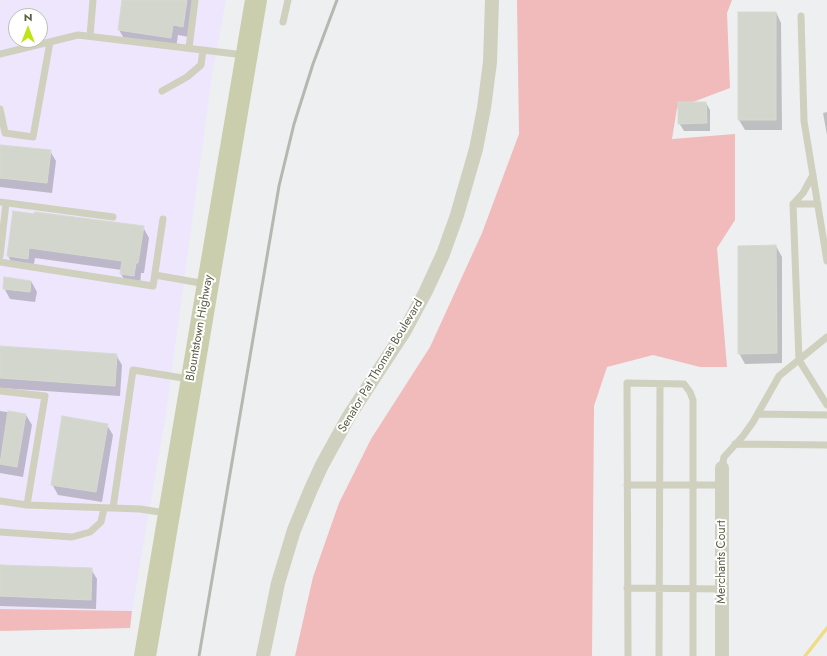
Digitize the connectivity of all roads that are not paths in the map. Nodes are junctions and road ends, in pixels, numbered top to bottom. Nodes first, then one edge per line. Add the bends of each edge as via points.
1 (93, 0) edge
2 (195, 0) edge
3 (256, 0) edge
4 (288, 0) edge
5 (492, 0) edge
6 (801, 16) dead end
7 (283, 22) dead end
8 (90, 36) junction
9 (50, 42) junction
10 (189, 48) junction
11 (203, 50) junction
12 (0, 54) edge
13 (246, 55) junction
14 (162, 92) dead end
15 (0, 110) edge
16 (813, 175) junction
17 (3, 202) edge
18 (793, 204) junction
19 (818, 204) junction
20 (113, 218) dead end
21 (163, 219) dead end
22 (0, 256) edge
23 (827, 261) edge
24 (0, 262) edge
25 (155, 275) junction
26 (207, 285) junction
27 (827, 336) edge
28 (799, 360) junction
29 (191, 379) junction
30 (660, 384) junction
31 (0, 391) edge
32 (827, 405) edge
33 (758, 414) junction
34 (827, 415) edge
35 (735, 444) junction
36 (827, 445) edge
37 (722, 468) joint
38 (628, 485) junction
39 (660, 485) junction
40 (693, 485) junction
41 (722, 485) junction
42 (0, 501) edge
43 (26, 505) junction
44 (104, 508) junction
45 (113, 508) junction
46 (169, 513) junction
47 (0, 532) edge
48 (628, 588) junction
49 (660, 589) junction
50 (693, 589) junction
51 (722, 589) junction
52 (145, 656) edge
53 (263, 656) edge
54 (628, 656) edge
55 (659, 656) edge
56 (693, 656) edge
57 (722, 656) edge

1 - 8 lane
2 - 10 lane
3 - 13 main road, Blountstown Highway
4 - 7 lane
5 - 53 street, Senator Pat Thomas Boulevard via 490,62 484,108 476,149 457,215 423,298 349,416 319,471 292,538 278,583
6 - 16 lane via 804,121
8 - 9 lane via 78,35
8 - 10 lane
9 - 12 lane
9 - 15 lane via 33,137 5,133
10 - 11 lane
11 - 13 lane
11 - 14 lane via 201,66
13 - 26 main road, Blountstown Highway
16 - 18 lane
16 - 19 lane
17 - 20 lane
17 - 22 lane
18 - 19 lane
18 - 28 lane
19 - 23 lane
21 - 25 lane
24 - 25 lane via 153,286
25 - 26 lane
26 - 29 main road, Blountstown Highway
27 - 28 lane
28 - 32 lane
28 - 33 lane via 779,376
29 - 45 lane via 133,370
29 - 46 main road, Blountstown Highway
30 - 38 lane via 627,383
30 - 39 lane
30 - 40 lane via 684,384 693,400
31 - 43 lane via 45,396
33 - 34 lane
33 - 35 lane
35 - 36 lane
35 - 37 lane via 724,457
37 - 41 street, Merchants Court
38 - 39 lane
38 - 48 lane
39 - 40 lane
39 - 49 lane
40 - 41 lane
40 - 50 lane
41 - 51 street, Merchants Court
42 - 43 lane
43 - 44 lane
44 - 45 lane
44 - 47 lane via 101,522 90,532 72,537
45 - 46 lane
46 - 52 main road, Blountstown Highway
48 - 49 lane
48 - 54 lane
49 - 50 lane
49 - 55 lane
50 - 51 lane
50 - 56 lane
51 - 57 street, Merchants Court

